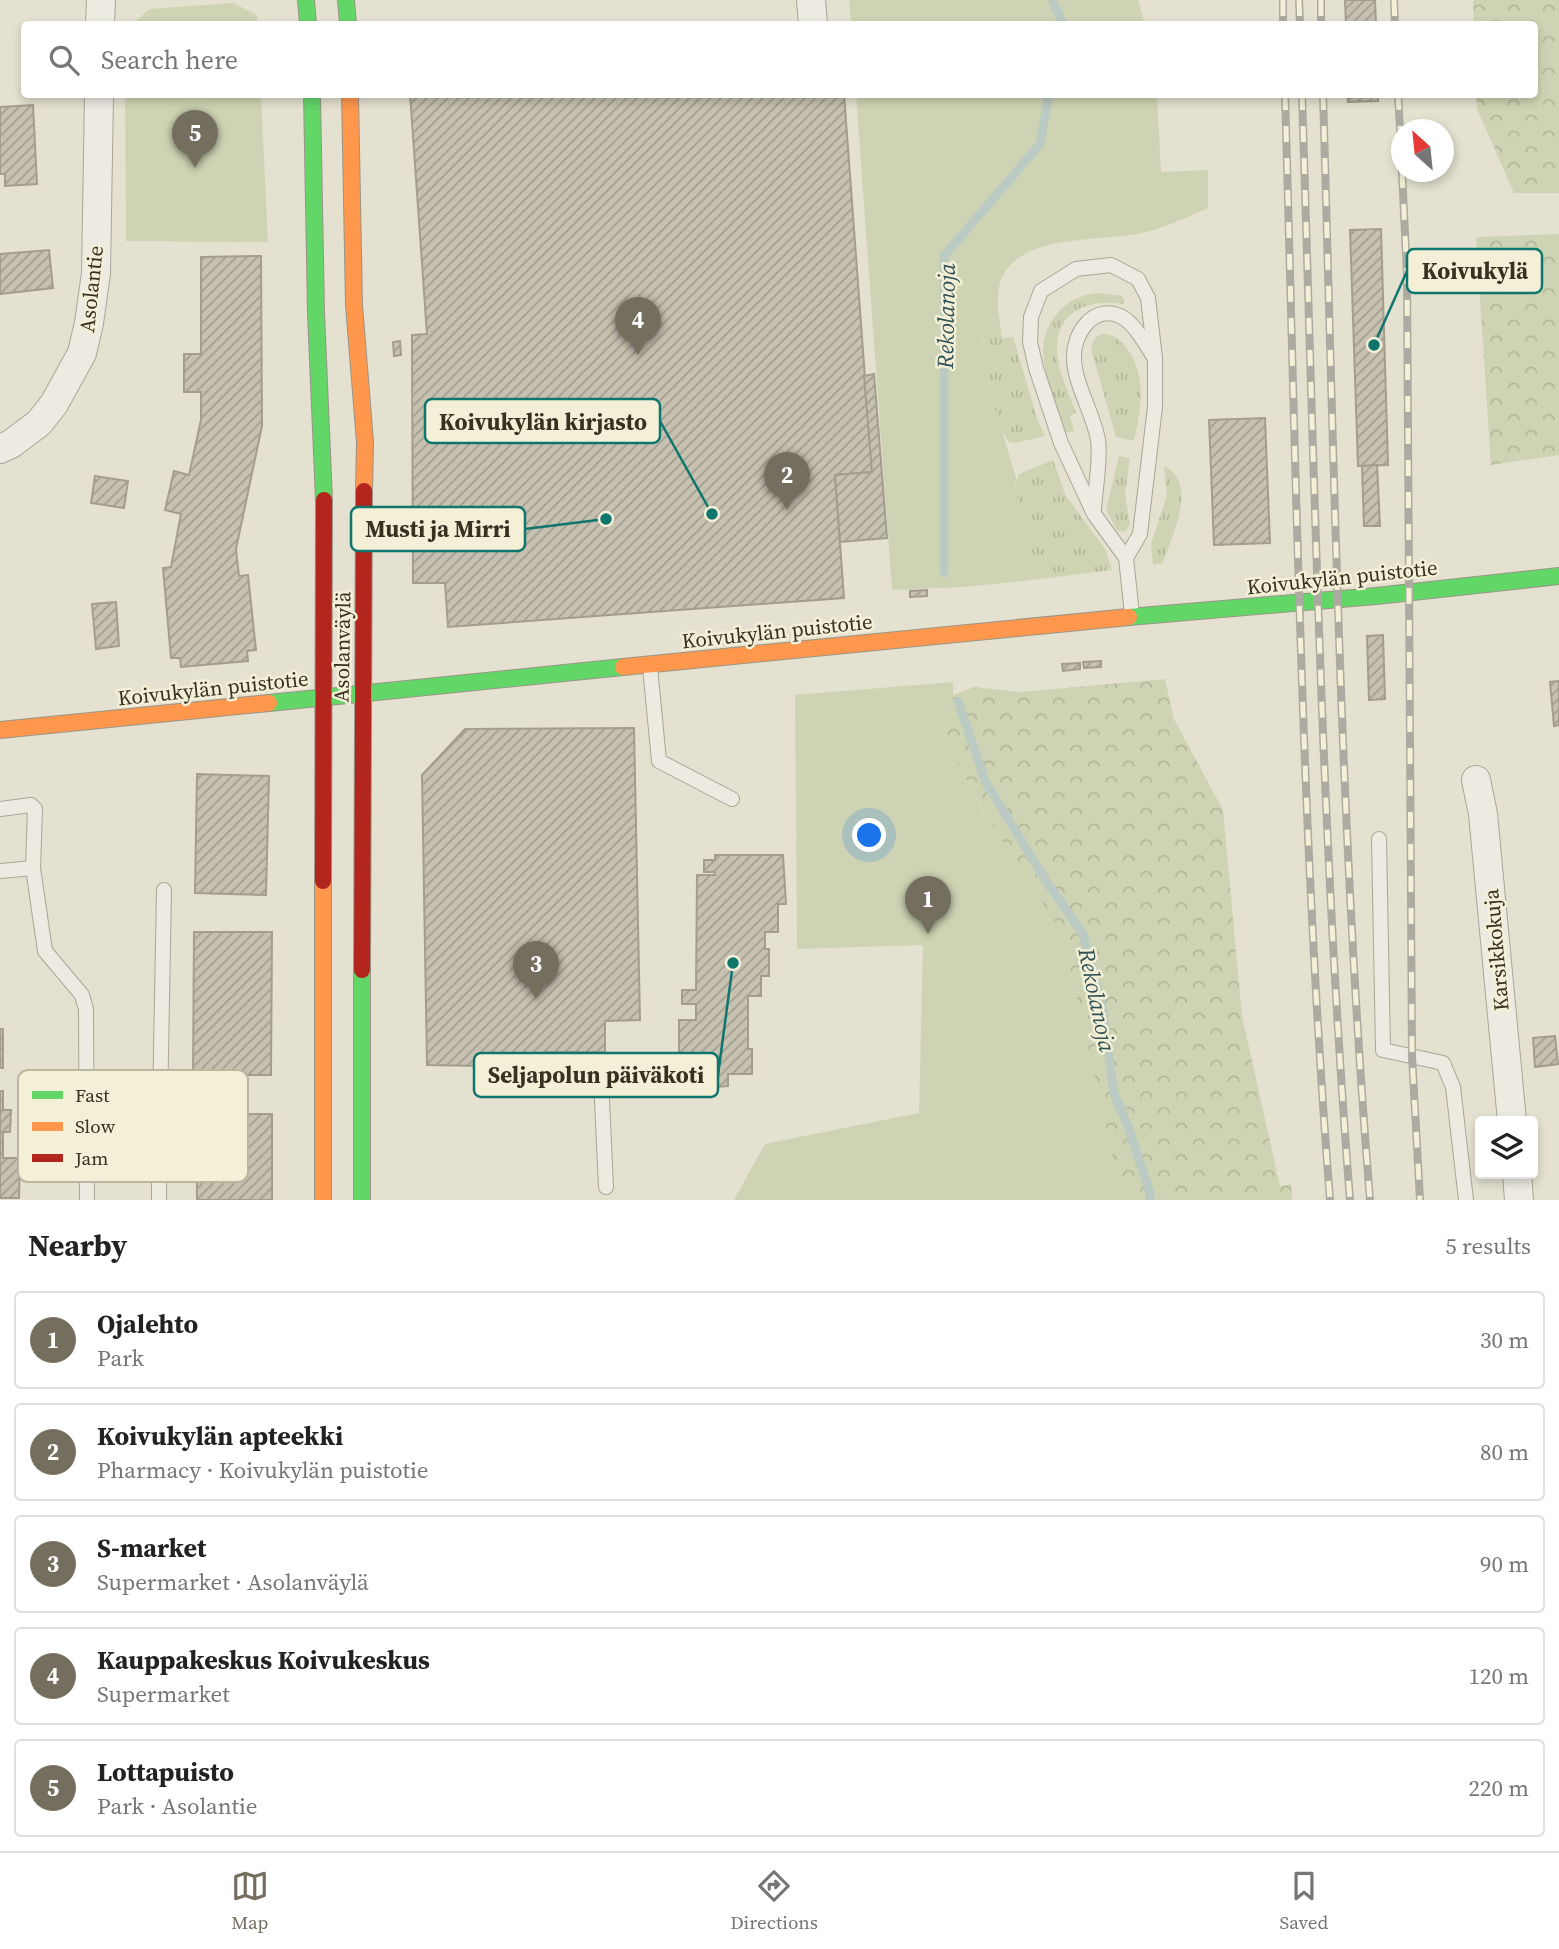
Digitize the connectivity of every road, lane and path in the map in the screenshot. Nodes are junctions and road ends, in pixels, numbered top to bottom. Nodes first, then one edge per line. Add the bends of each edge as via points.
1 (101, 0) edge
2 (306, 0) edge
3 (346, 0) edge
4 (811, 0) edge
5 (100, 21) edge
6 (308, 21) edge
7 (348, 21) edge
8 (813, 21) edge
9 (99, 98) edge
10 (312, 98) edge
11 (350, 98) edge
12 (1155, 358) junction
13 (0, 449) edge
14 (1094, 514) junction
15 (1126, 558) junction
16 (1559, 576) edge
17 (1133, 617) junction
18 (650, 666) junction
19 (362, 693) junction
20 (323, 697) junction
21 (0, 730) edge
22 (1476, 780) dead end
23 (732, 799) dead end
24 (0, 809) edge
25 (1379, 839) dead end
26 (33, 868) junction
27 (0, 871) edge
28 (164, 890) dead end
29 (87, 1070) edge
30 (161, 1070) edge
31 (601, 1079) dead end
32 (1512, 1116) edge
33 (1517, 1179) edge
34 (88, 1182) edge
35 (159, 1182) edge
36 (606, 1187) dead end
37 (87, 1200) edge
38 (159, 1200) edge
39 (323, 1200) edge
40 (362, 1200) edge
41 (1466, 1200) edge
42 (1519, 1200) edge

1 - 5 street
2 - 6 main road
3 - 7 main road
4 - 8 street
9 - 13 street, Asolantie via 96,273 82,353 39,423
10 - 20 main road, Asolanväylä via 324,469
11 - 19 main road, Asolanväylä via 354,305 365,442
12 - 14 lane via 1120,316 1100,314 1084,325 1075,340 1073,360 1098,441
12 - 14 lane via 1148,298 1138,279 1111,265 1076,269 1041,291 1031,317 1036,368 1060,443
12 - 15 lane via 1155,407 1140,534
14 - 15 lane
15 - 17 lane
16 - 17 main road, Koivukylän puistotie
17 - 18 main road, Koivukylän puistotie
18 - 19 main road, Koivukylän puistotie
18 - 23 lane via 659,761
19 - 20 main road, Koivukylän puistotie
19 - 40 main road, Asolanväylä
20 - 21 main road, Koivukylän puistotie
20 - 39 main road, Asolanväylä
22 - 32 street, Karsikkokuja
24 - 26 lane via 30,805 35,809
25 - 41 lane via 1383,1050 1443,1063 1453,1087
26 - 27 lane
26 - 29 lane via 45,951 82,995 86,1009
28 - 30 lane
31 - 36 lane
33 - 42 street
34 - 37 lane
35 - 38 lane

